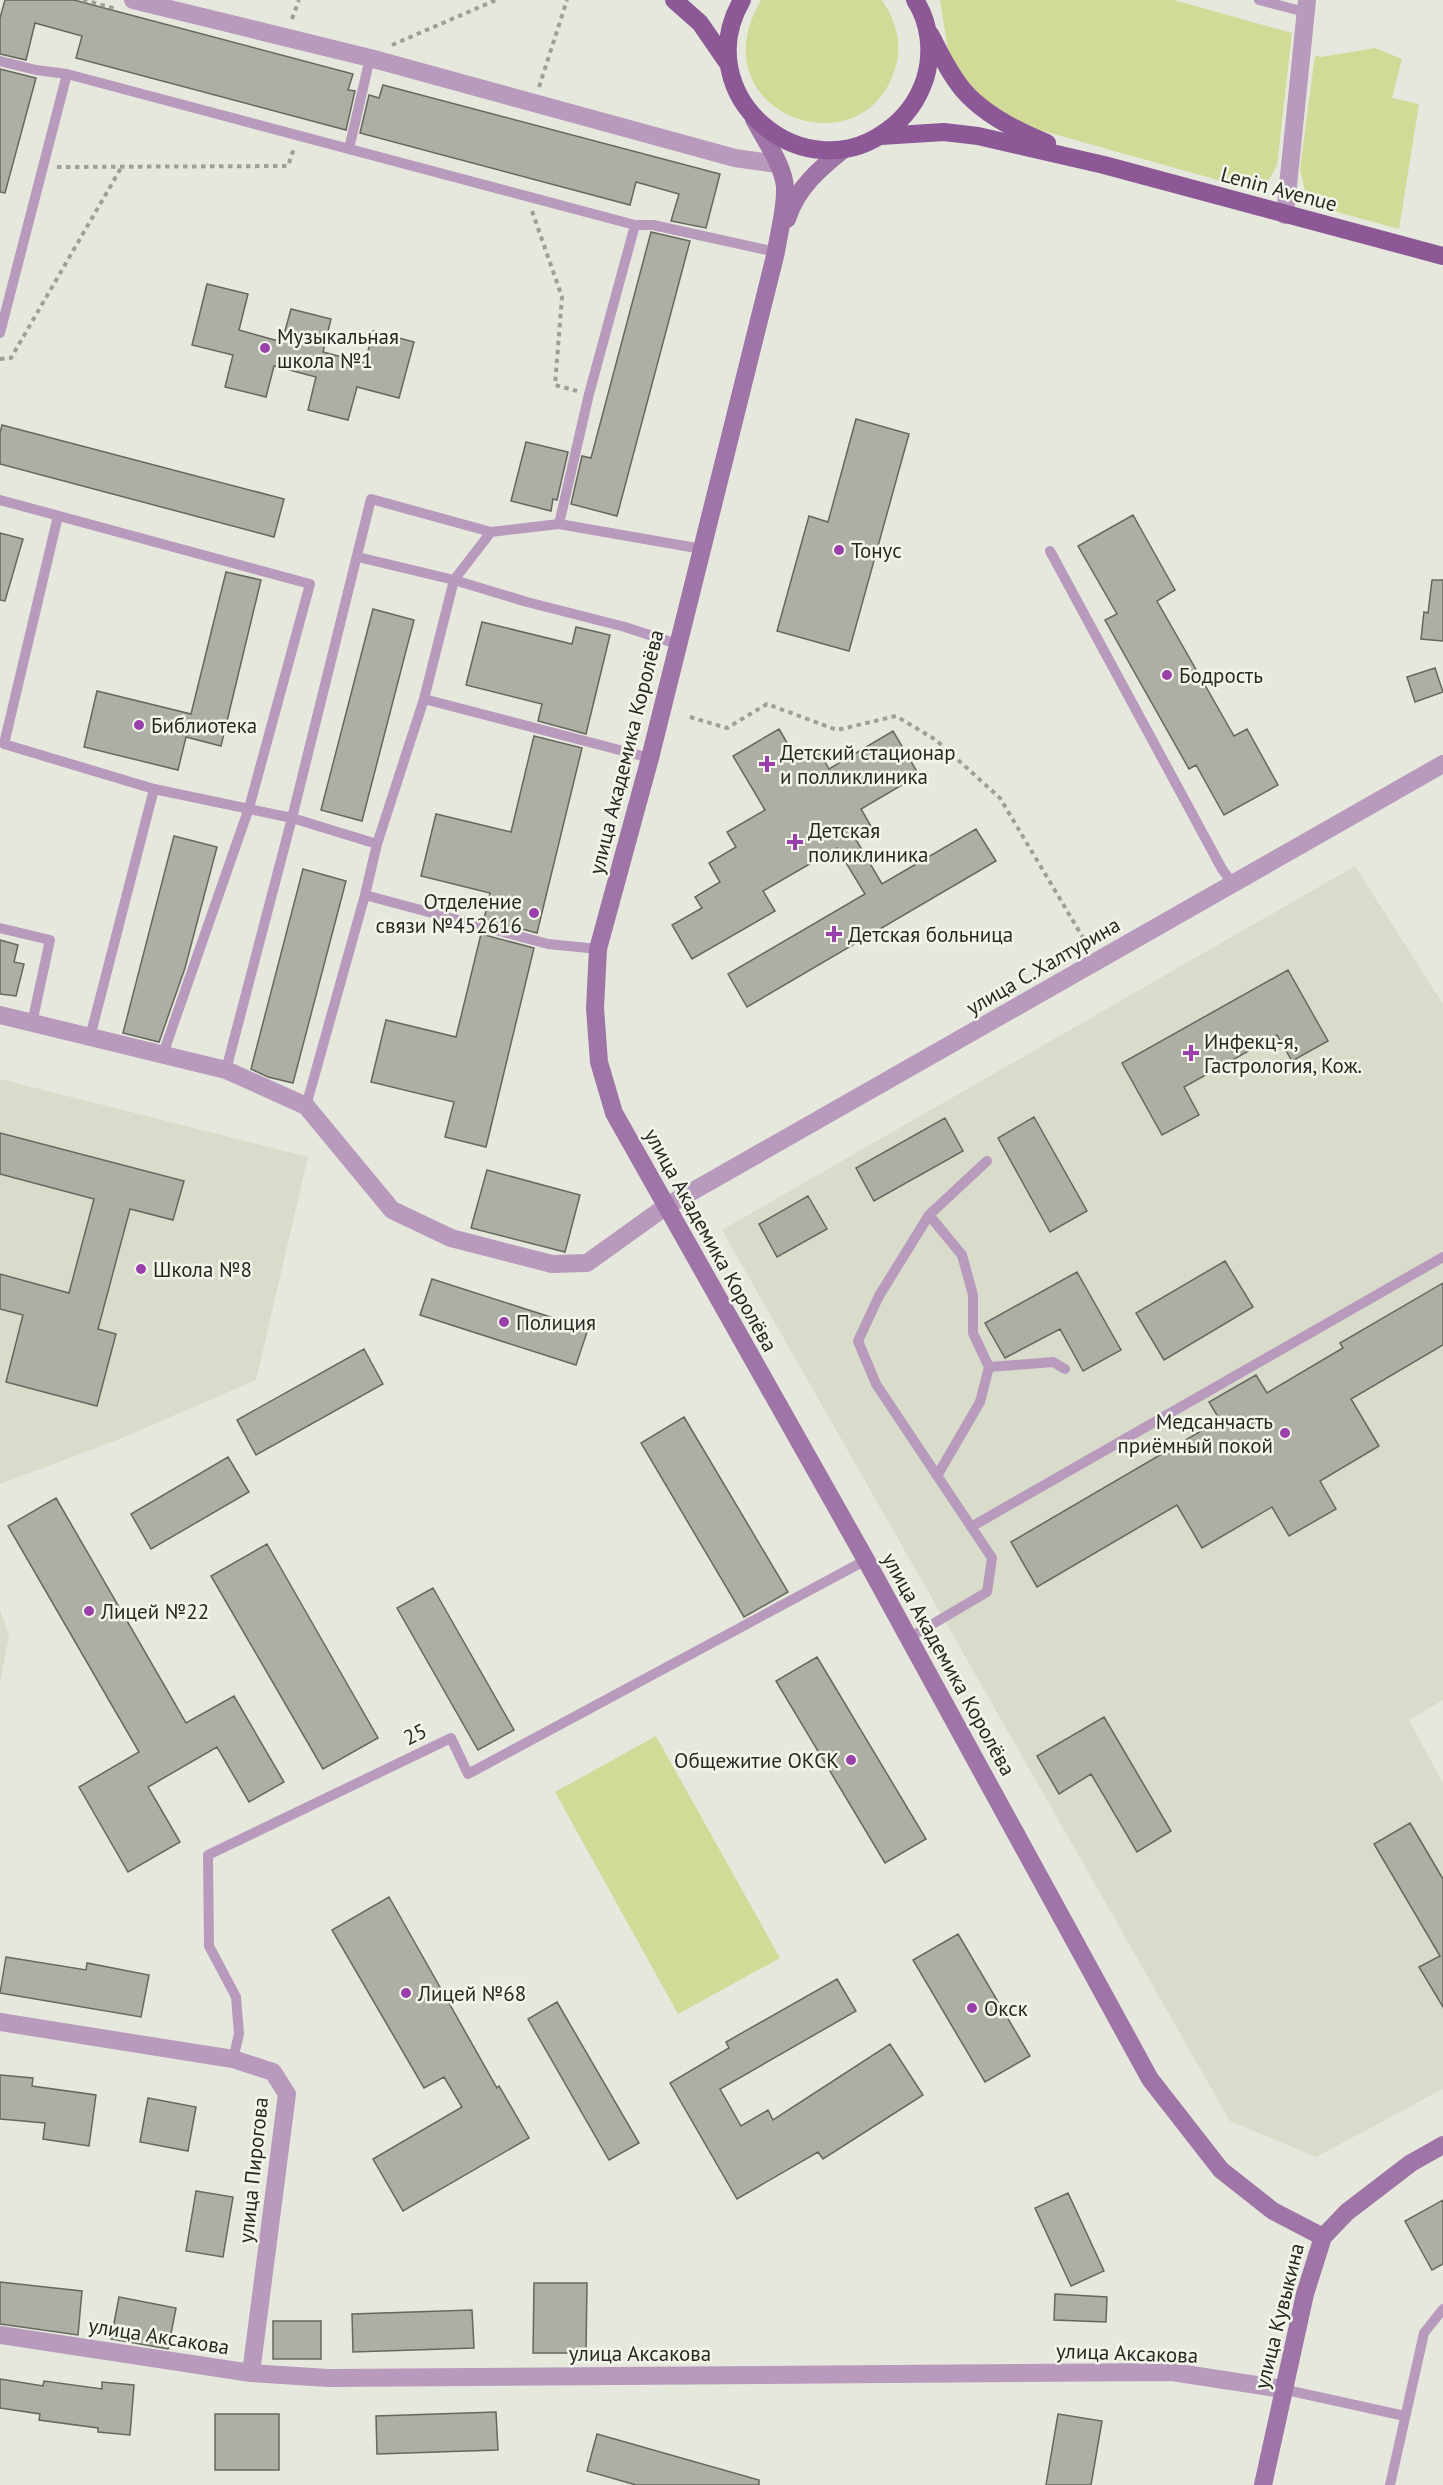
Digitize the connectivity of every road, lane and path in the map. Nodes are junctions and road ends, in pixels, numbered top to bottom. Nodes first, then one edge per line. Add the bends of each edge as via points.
1 (133, 0) edge
2 (299, 0) edge
3 (496, 0) edge
4 (567, 0) edge
5 (674, 0) edge
6 (742, 0) edge
7 (915, 0) edge
8 (1259, 0) edge
9 (1306, 6) edge
10 (292, 19) dead end
11 (927, 27) junction
12 (370, 58) junction
13 (0, 61) edge
14 (729, 65) junction
15 (67, 74) junction
16 (533, 103) junction
17 (754, 119) junction
18 (298, 136) junction
19 (880, 136) junction
20 (349, 149) junction
21 (844, 149) junction
22 (44, 164) junction
23 (777, 164) junction
24 (1104, 165) junction
25 (121, 168) junction
26 (526, 196) junction
27 (1285, 214) junction
28 (635, 225) junction
29 (776, 252) junction
30 (1443, 256) edge
31 (0, 333) edge
32 (0, 359) edge
33 (589, 394) junction
34 (0, 500) edge
35 (58, 516) junction
36 (559, 524) junction
37 (491, 532) junction
38 (702, 549) junction
39 (1050, 551) dead end
40 (358, 557) junction
41 (454, 580) junction
42 (677, 644) junction
43 (424, 699) junction
44 (690, 717) dead end
45 (4, 744) junction
46 (0, 756) edge
47 (650, 758) junction
48 (1443, 764) edge
49 (154, 789) junction
50 (249, 808) junction
51 (292, 818) junction
52 (377, 844) junction
53 (1232, 883) junction
54 (365, 895) junction
55 (0, 928) edge
56 (1088, 946) dead end
57 (598, 949) junction
58 (0, 1015) edge
59 (32, 1023) junction
60 (90, 1037) junction
61 (163, 1054) junction
62 (226, 1070) junction
63 (306, 1106) junction
64 (987, 1161) dead end
65 (665, 1207) junction
66 (929, 1215) junction
67 (1443, 1257) edge
68 (989, 1367) junction
69 (1065, 1369) dead end
70 (937, 1476) junction
71 (971, 1527) junction
72 (866, 1560) junction
73 (909, 1638) junction
74 (0, 2022) edge
75 (233, 2059) junction
76 (1443, 2145) edge
77 (1323, 2237) junction
78 (1443, 2309) edge
79 (0, 2335) edge
80 (251, 2373) junction
81 (1282, 2389) junction
82 (1405, 2416) junction
83 (1263, 2485) edge
84 (1390, 2485) edge

1 - 12 street
2 - 10 path
3 - 12 path via 398,41
4 - 16 path
5 - 14 main road via 700,22
6 - 14 main road via 729,38
7 - 11 main road, Lenin Avenue
8 - 9 lane
9 - 27 street
11 - 19 main road via 928,59 921,89 911,108
11 - 24 main road, Lenin Avenue via 963,91 990,114 1023,134
12 - 16 street
12 - 20 lane
13 - 15 lane
14 - 17 main road via 734,84
15 - 18 lane
15 - 22 lane
16 - 23 street via 735,158
17 - 21 main road via 775,135 798,145
17 - 23 street, улица Академика Королёва
18 - 20 lane
18 - 25 path via 288,165
19 - 21 main road
19 - 24 main road, Lenin Avenue via 944,132 978,136
20 - 26 lane
21 - 29 street via 816,171 802,189 790,208
22 - 25 path via 63,168
22 - 31 lane
23 - 29 street, улица Академика Королёва via 785,185
24 - 27 main road, Lenin Avenue
25 - 32 path via 11,358
26 - 28 lane
26 - 33 path via 562,297 555,385
27 - 30 main road, Lenin Avenue
28 - 29 lane via 652,225
28 - 33 lane
29 - 38 street, улица Академика Королёва
33 - 36 lane
34 - 35 lane
35 - 45 lane
35 - 50 lane via 310,584
36 - 37 lane
36 - 38 lane
37 - 40 lane via 370,499
37 - 41 lane
38 - 42 street, улица Академика Королёва
39 - 53 lane
40 - 41 lane
40 - 51 lane
41 - 42 lane
41 - 43 lane
42 - 47 street, улица Академика Королёва
43 - 47 lane
43 - 52 lane
44 - 56 path via 727,728 767,704 837,730 896,716 936,740 1000,798
45 - 46 lane
45 - 49 lane
47 - 57 street, улица Академика Королёва
48 - 53 street, улица С.Халтурина
49 - 50 lane
49 - 60 lane
50 - 51 lane
50 - 61 lane
51 - 52 lane
51 - 62 lane
52 - 54 lane
53 - 65 street, улица С.Халтурина
54 - 57 lane via 548,944
54 - 63 lane
55 - 59 lane via 50,940
57 - 65 street, улица Академика Королёва via 595,1008 599,1062 614,1113
58 - 59 street
59 - 60 street
60 - 61 street
61 - 62 street
62 - 63 street
63 - 65 street, улица С.Халтурина via 392,1210 451,1238 552,1264 587,1263
64 - 66 lane
65 - 72 street, улица Академика Королёва
66 - 68 lane via 962,1255 973,1295 973,1334
66 - 70 lane via 879,1296 858,1341 876,1384
67 - 71 lane
68 - 69 lane via 1053,1362
68 - 70 lane via 980,1402
70 - 71 lane
71 - 73 lane via 992,1558 987,1592
72 - 73 street, улица Академика Королёва
72 - 75 lane, 25 via 468,1774 451,1738 208,1855 209,1946 236,1997 239,2034
73 - 77 street, улица Академика Королёва via 1150,2079 1221,2170 1273,2211
74 - 75 street, улица Пирогова
75 - 80 street, улица Пирогова via 273,2072 287,2094
76 - 77 street, улица Кувыкина via 1411,2163 1347,2212
77 - 81 street, улица Кувыкина
78 - 82 lane via 1424,2333
79 - 80 street, улица Аксакова
80 - 81 street, улица Аксакова via 340,2378 1172,2372
81 - 82 lane
81 - 83 street, улица Кувыкина
82 - 84 lane

